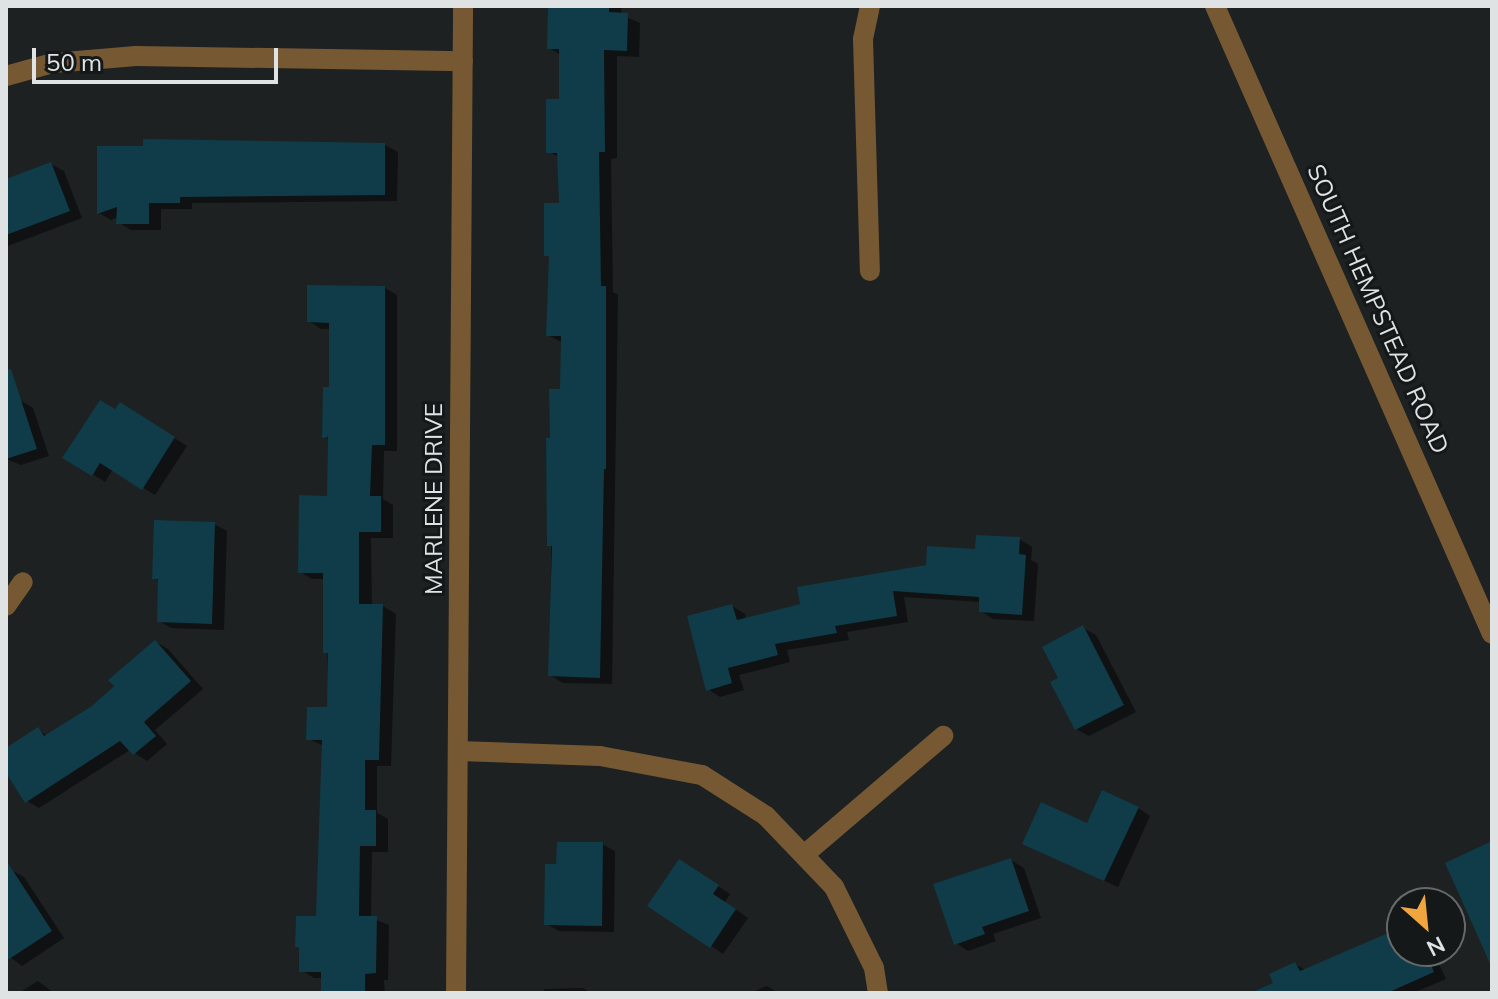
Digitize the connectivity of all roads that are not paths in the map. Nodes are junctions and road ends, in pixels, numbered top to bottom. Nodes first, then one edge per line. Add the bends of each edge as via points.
1 (463, 6) edge
2 (870, 6) edge
3 (1215, 6) edge
4 (463, 61) junction
5 (6, 76) edge
6 (870, 271) dead end
7 (23, 582) dead end
8 (6, 606) edge
9 (1492, 634) edge
10 (943, 736) dead end
11 (459, 751) junction
12 (805, 854) junction
13 (456, 993) edge
14 (878, 993) edge

1 - 4 street, MARLENE DRIVE
2 - 6 street via 863,39
3 - 9 street, SOUTH HEMPSTEAD ROAD
4 - 5 street via 136,56 53,63
4 - 11 street, MARLENE DRIVE
7 - 8 street
10 - 12 street
11 - 12 street via 600,756 702,775 766,816
11 - 13 street, MARLENE DRIVE
12 - 14 street via 834,887 874,968

